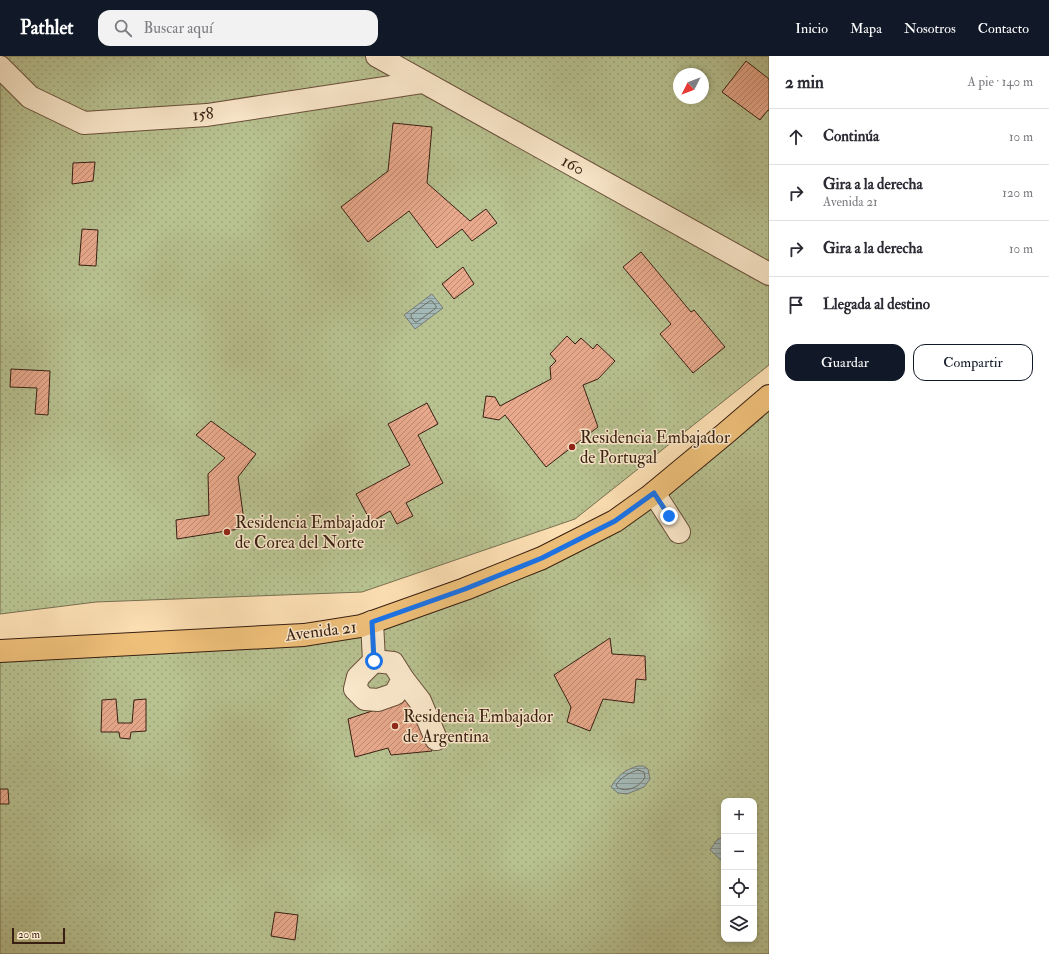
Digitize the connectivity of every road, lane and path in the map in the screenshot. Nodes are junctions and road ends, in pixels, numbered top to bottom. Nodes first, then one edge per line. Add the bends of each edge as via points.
1 (377, 56) edge
2 (0, 67) edge
3 (423, 82) junction
4 (769, 274) edge
5 (769, 396) edge
6 (654, 493) junction
7 (679, 532) dead end
8 (372, 622) junction
9 (0, 651) edge
10 (374, 661) junction
11 (403, 679) junction
12 (436, 739) dead end

1 - 3 street, 160
2 - 3 street, 158 via 30,97 84,123 207,115
3 - 4 street, 160
5 - 6 main road, Avenida 21
6 - 7 street
6 - 8 main road, Avenida 21 via 615,521 542,558
8 - 9 main road, Avenida 21 via 304,635
8 - 10 street
10 - 11 street via 393,664
10 - 11 street via 358,676 355,689 365,699 378,700 395,694
11 - 12 street via 420,701

